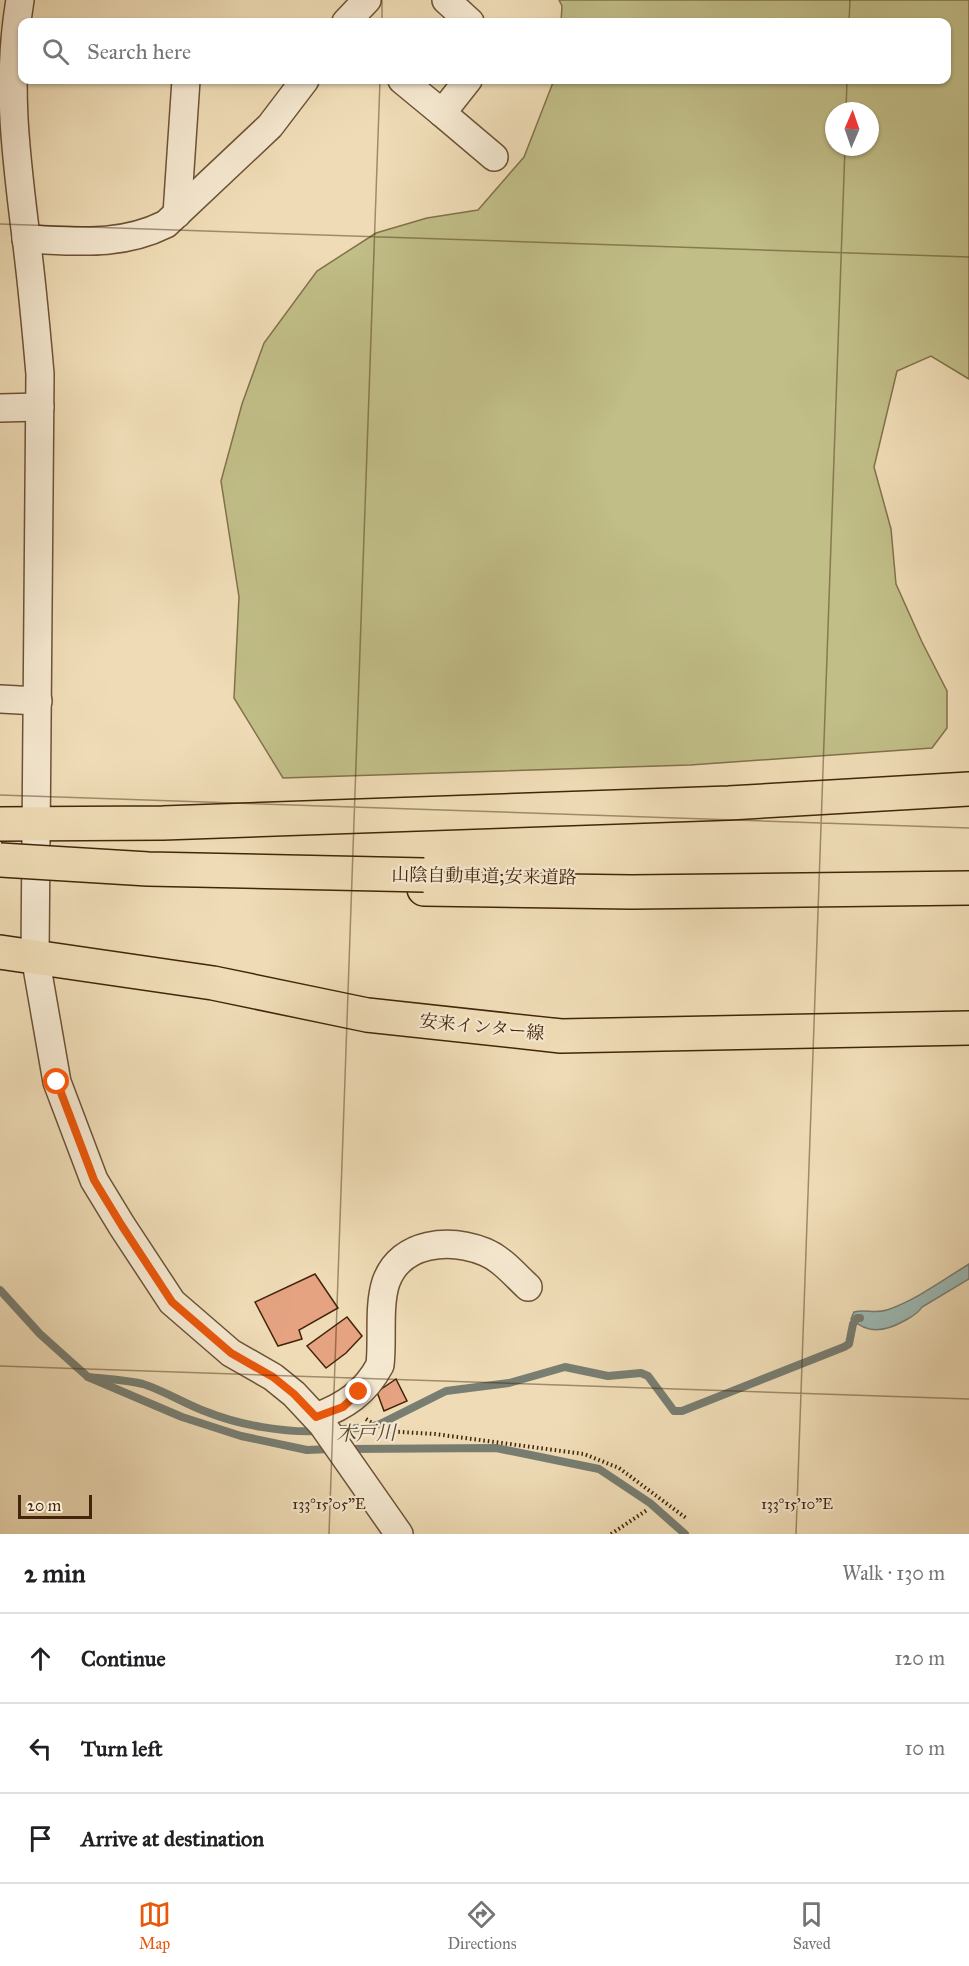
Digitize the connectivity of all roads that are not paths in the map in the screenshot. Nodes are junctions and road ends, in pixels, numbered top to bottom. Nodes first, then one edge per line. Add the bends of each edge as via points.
1 (20, 0) edge
2 (368, 0) edge
3 (446, 0) edge
4 (350, 18) edge
5 (466, 18) edge
6 (186, 84) edge
7 (302, 84) edge
8 (407, 84) edge
9 (465, 84) edge
10 (442, 113) junction
11 (494, 157) dead end
12 (177, 214) junction
13 (26, 239) junction
14 (40, 407) junction
15 (0, 408) edge
16 (0, 699) edge
17 (38, 701) junction
18 (969, 789) edge
19 (0, 824) edge
20 (36, 824) junction
21 (0, 860) edge
22 (969, 873) edge
23 (0, 875) edge
24 (424, 882) junction
25 (969, 888) edge
26 (0, 952) edge
27 (35, 956) junction
28 (969, 1028) edge
29 (528, 1287) dead end
30 (319, 1421) junction
31 (399, 1534) edge

1 - 13 street via 11,89
2 - 4 street
3 - 5 street
6 - 12 street
7 - 12 street via 270,126
8 - 10 street
9 - 10 street
10 - 11 street
12 - 13 street via 151,232 126,239
13 - 14 street
14 - 15 street
14 - 17 street
16 - 17 street
17 - 20 street
18 - 20 main road via 706,804
19 - 20 main road
20 - 27 street
21 - 24 main road, 山陰自動車道;安来道路, bridge
22 - 24 main road, 山陰自動車道;安来道路
23 - 24 main road, 山陰自動車道;安来道路 via 304,887
24 - 25 main road, 山陰自動車道;安来道路 via 632,892
26 - 27 main road, 安来インター線
27 - 28 main road, 安来インター線 via 213,983 367,1015 561,1036
27 - 30 street via 57,1082 94,1180 122,1226 172,1302 231,1353 273,1377
29 - 30 street via 506,1266 479,1251 443,1244 423,1247 403,1257 386,1281 380,1365 376,1374 343,1407
30 - 31 street

